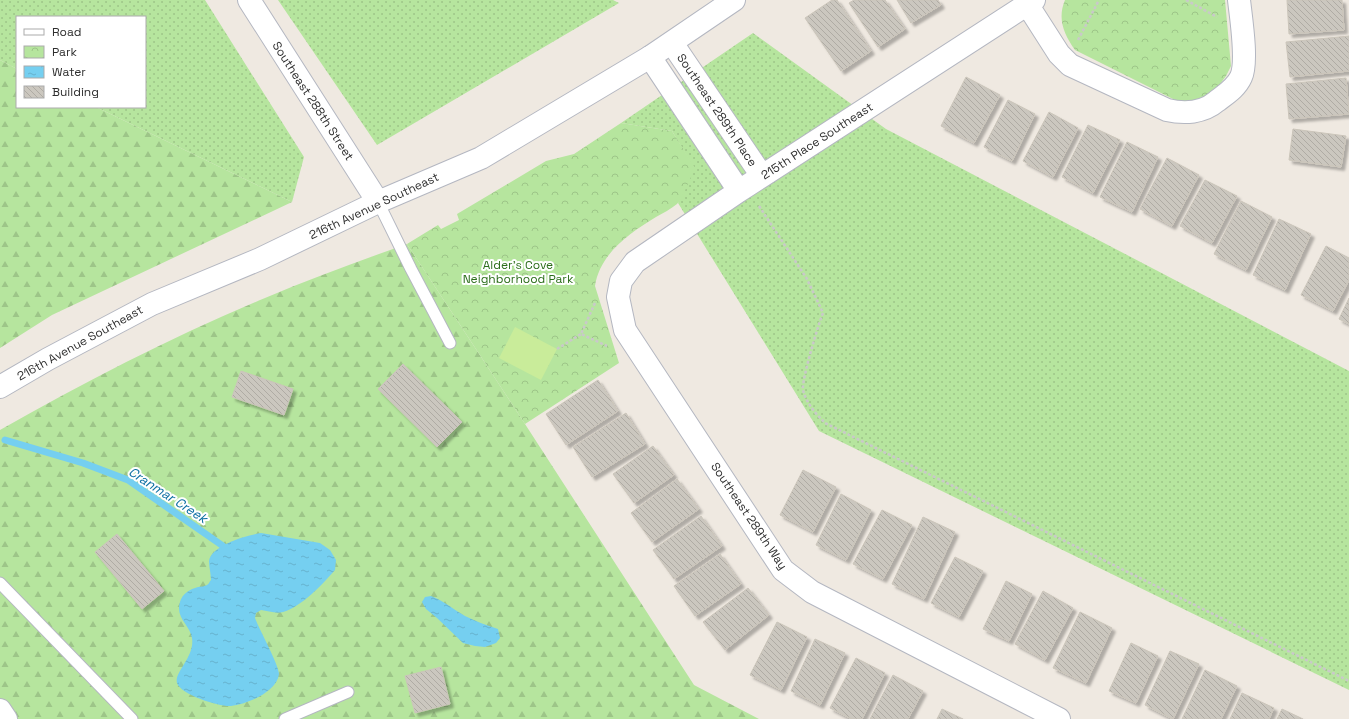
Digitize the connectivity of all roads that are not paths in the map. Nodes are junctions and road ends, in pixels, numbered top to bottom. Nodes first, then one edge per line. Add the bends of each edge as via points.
1 (249, 0) edge
2 (734, 0) edge
3 (1239, 0) edge
4 (1031, 2) edge
5 (672, 43) junction
6 (650, 57) junction
7 (749, 185) junction
8 (378, 202) junction
9 (618, 297) joint
10 (450, 343) dead end
11 (0, 387) edge
12 (0, 583) edge
13 (348, 692) dead end
14 (0, 710) edge
15 (6, 719) edge
16 (132, 719) edge
17 (285, 719) edge
18 (1059, 719) edge

1 - 8 street, Southeast 288th Street
2 - 5 street, 216th Avenue Southeast
3 - 4 street via 1244,56 1241,77 1233,89 1211,106 1181,113 1167,110 1070,65 1059,54
4 - 7 street, 215th Place Southeast
5 - 6 street, 216th Avenue Southeast
5 - 7 street, Southeast 289th Place
6 - 7 street
6 - 8 street, 216th Avenue Southeast via 481,158
7 - 9 street, 215th Place Southeast via 635,262 621,281
8 - 10 lane
8 - 11 street, 216th Avenue Southeast via 260,259 152,304
9 - 18 street, Southeast 289th Way via 625,330 783,570 812,592
12 - 16 lane
13 - 17 lane
14 - 15 street

